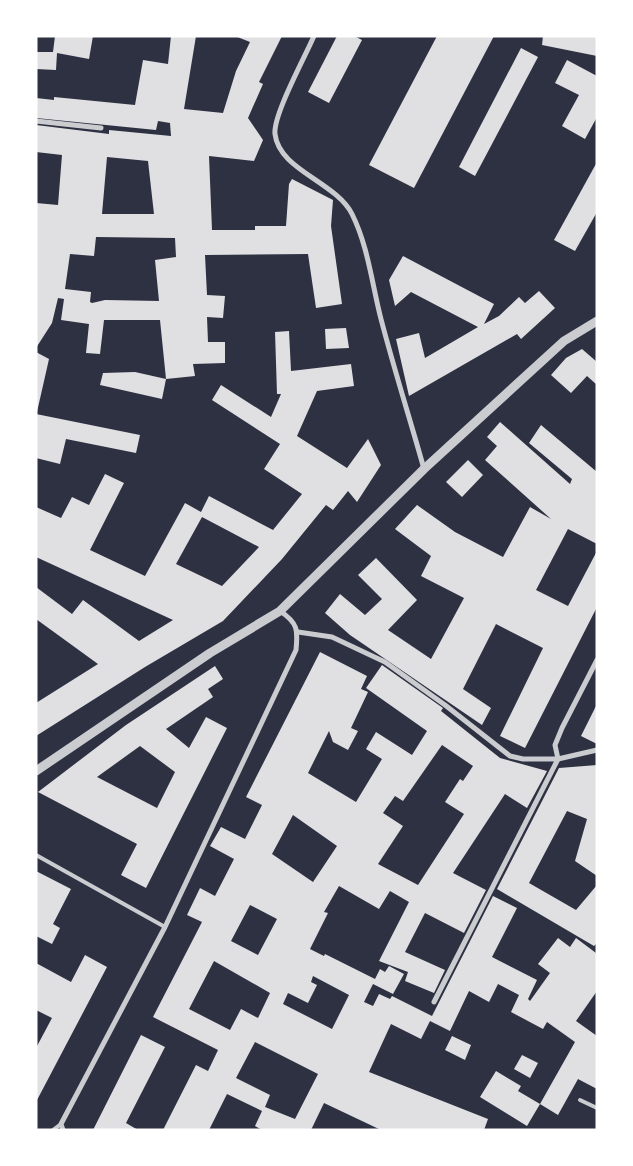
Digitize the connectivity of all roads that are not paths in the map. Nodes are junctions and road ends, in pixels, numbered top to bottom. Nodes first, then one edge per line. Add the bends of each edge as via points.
1 (314, 36) edge
2 (36, 121) edge
3 (101, 128) dead end
4 (597, 321) edge
5 (424, 469) junction
6 (280, 611) junction
7 (298, 632) junction
8 (597, 660) edge
9 (597, 750) edge
10 (558, 759) junction
11 (36, 771) edge
12 (36, 854) edge
13 (165, 927) junction
14 (434, 1002) dead end
15 (580, 1100) dead end
16 (597, 1108) edge
17 (62, 1127) edge
18 (53, 1130) edge

1 - 5 street via 275,123 277,144 284,155 338,197 351,212 361,234
2 - 3 street
4 - 5 street via 564,341
5 - 6 street
6 - 7 street via 291,618
6 - 11 street via 210,653
7 - 10 street via 332,637 385,662 510,756
7 - 13 street via 296,650
8 - 10 street via 555,745
9 - 10 street
10 - 14 street
12 - 13 lane
13 - 17 street
15 - 16 lane
17 - 18 lane

